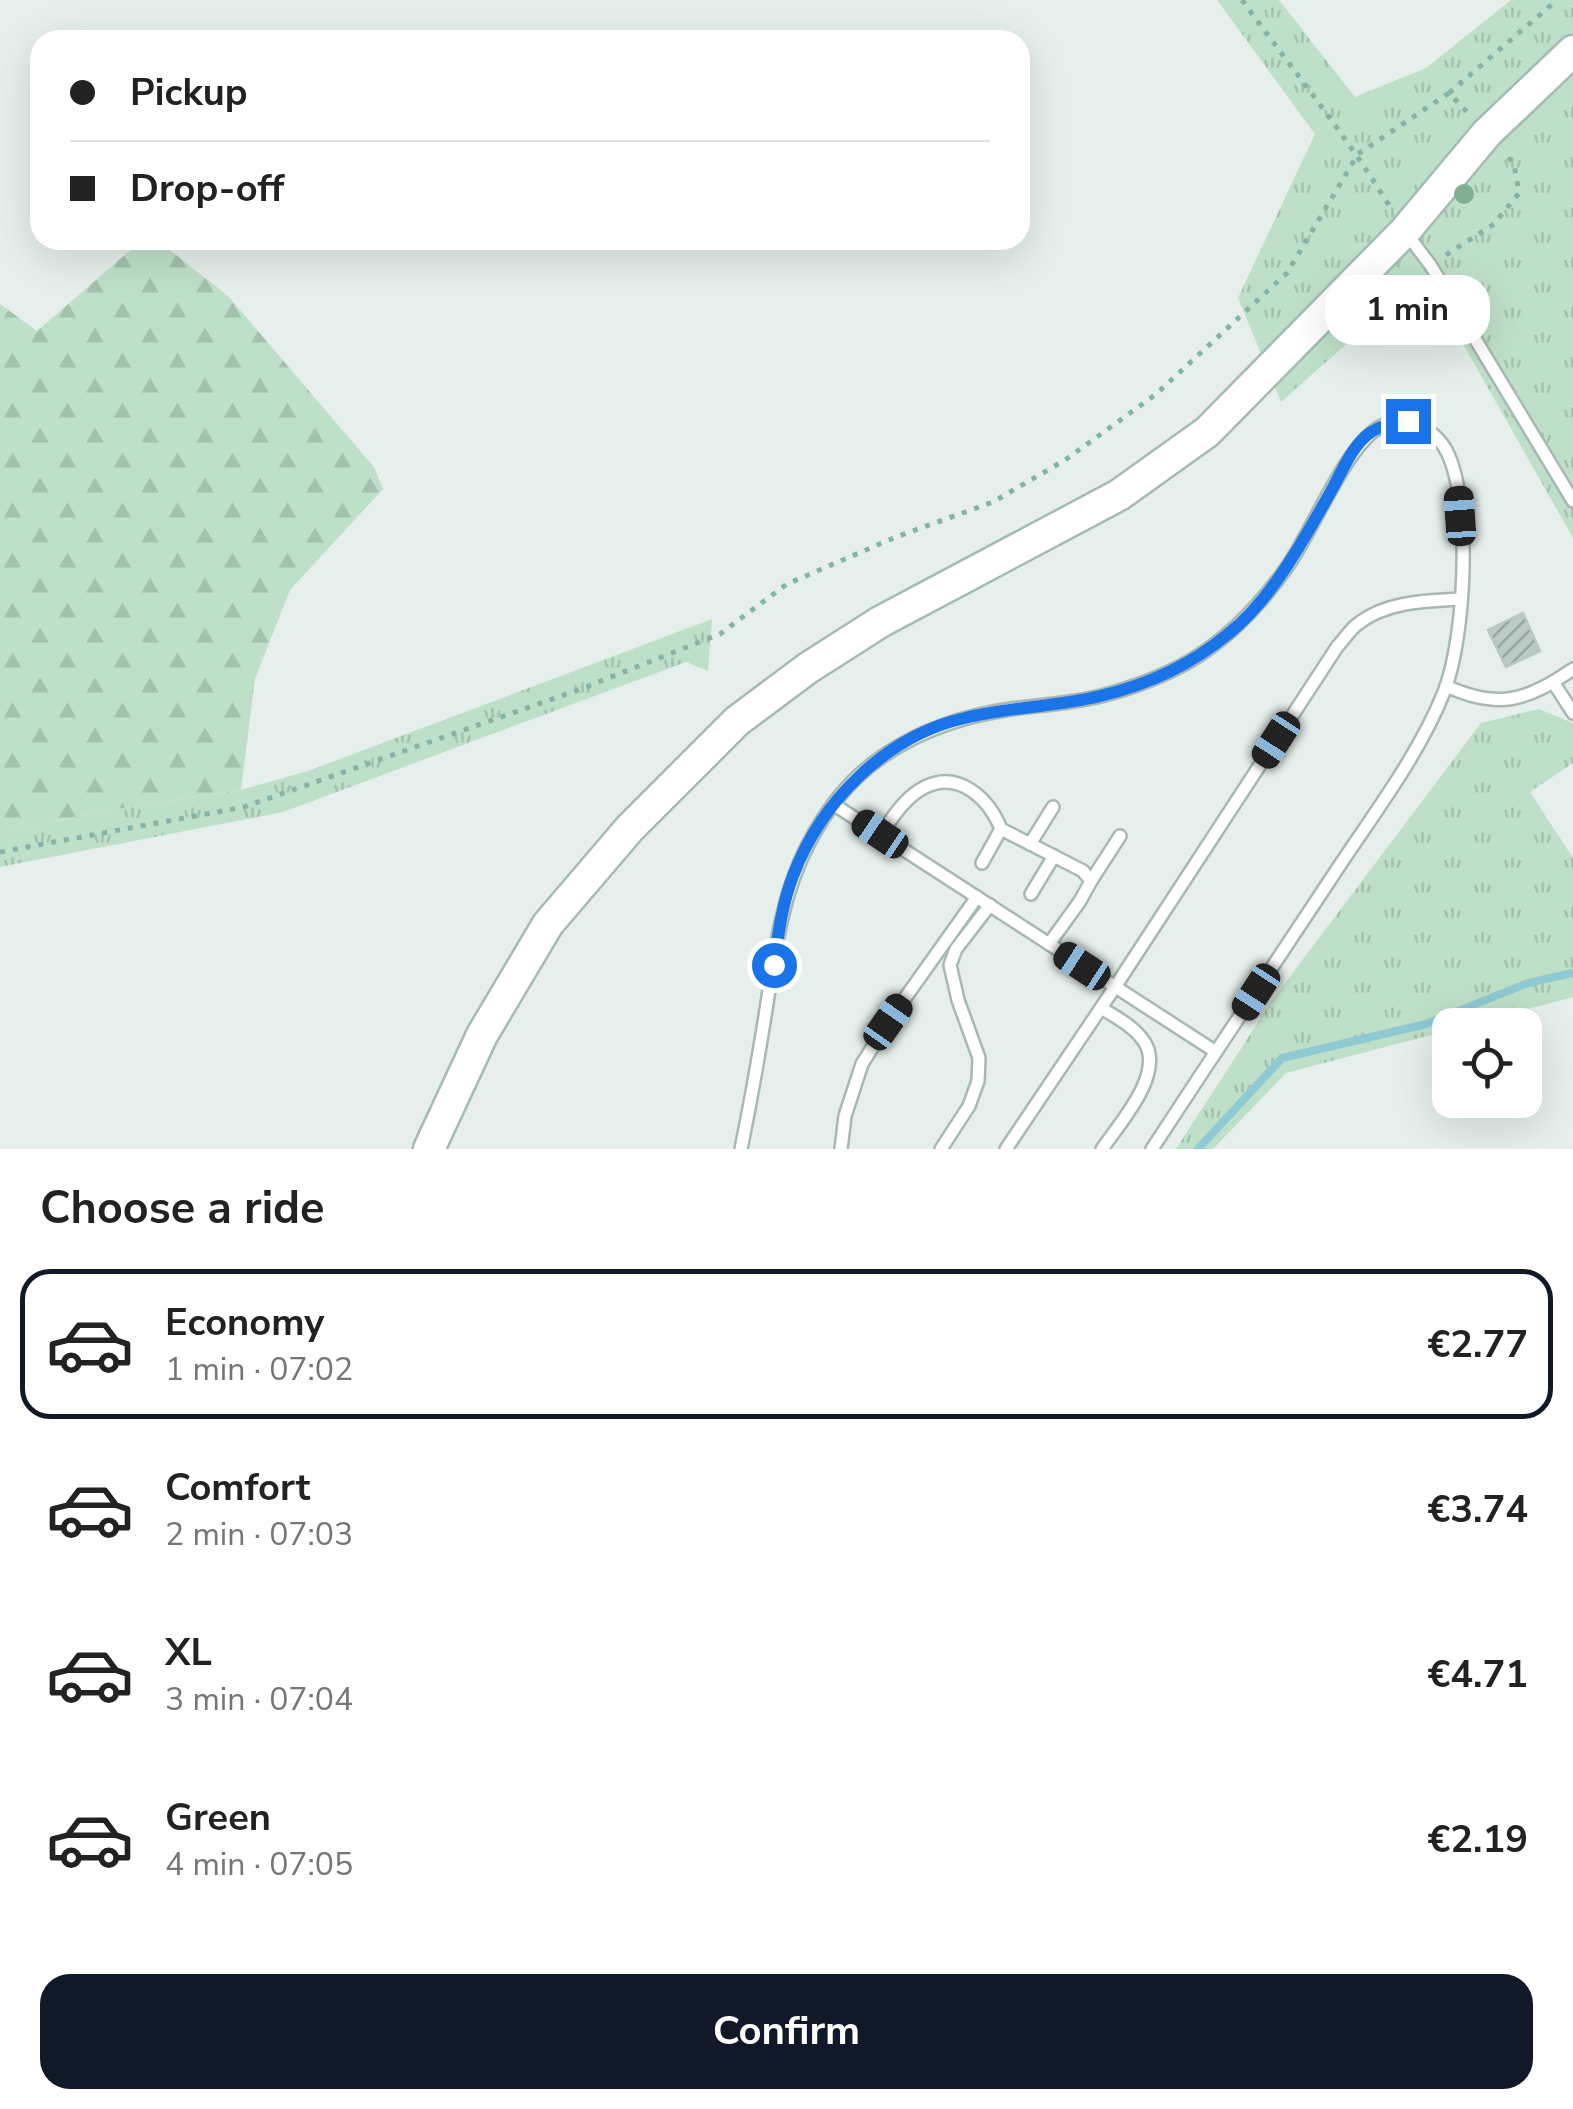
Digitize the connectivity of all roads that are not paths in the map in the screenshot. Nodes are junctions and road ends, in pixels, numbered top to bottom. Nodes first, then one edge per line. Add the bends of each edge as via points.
1 (1573, 51) edge
2 (1405, 230) junction
3 (1573, 500) edge
4 (1461, 598) junction
5 (1573, 669) edge
6 (1554, 682) junction
7 (1446, 686) junction
8 (1573, 713) edge
9 (834, 804) junction
10 (1053, 807) dead end
11 (1000, 829) junction
12 (880, 834) junction
13 (1120, 836) dead end
14 (1030, 844) junction
15 (1054, 856) junction
16 (982, 862) dead end
17 (1091, 881) junction
18 (1031, 894) dead end
19 (977, 897) junction
20 (990, 905) junction
21 (1049, 944) junction
22 (1115, 987) junction
23 (1102, 1008) junction
24 (1216, 1052) junction
25 (429, 1149) edge
26 (741, 1149) edge
27 (841, 1149) edge
28 (941, 1149) edge
29 (1006, 1149) edge
30 (1102, 1149) edge
31 (1152, 1149) edge

1 - 2 street via 1487,132
2 - 3 lane
2 - 25 street via 1207,432 1119,495 880,622 737,721 630,828 548,924 482,1035
4 - 7 lane
4 - 9 lane via 1458,485 1446,450 1408,421 1385,424 1348,460 1288,566 1204,653 1098,697 961,718 920,734 880,757
4 - 22 lane via 1383,610 1337,647
5 - 6 lane
6 - 7 lane via 1496,701
6 - 8 lane
7 - 24 lane via 1397,779
9 - 12 lane
9 - 26 lane via 811,834 792,879
10 - 14 lane
11 - 12 lane via 973,790 930,784
11 - 14 lane
11 - 16 lane
12 - 19 lane
13 - 17 lane
14 - 15 lane
15 - 17 lane
15 - 18 lane
17 - 21 lane
19 - 20 lane
19 - 27 lane via 862,1064
20 - 21 lane
20 - 28 lane via 950,965 979,1058 978,1081
21 - 22 lane
22 - 23 lane
22 - 24 lane
23 - 29 lane
23 - 30 lane via 1135,1032 1149,1057 1142,1089
24 - 31 lane

